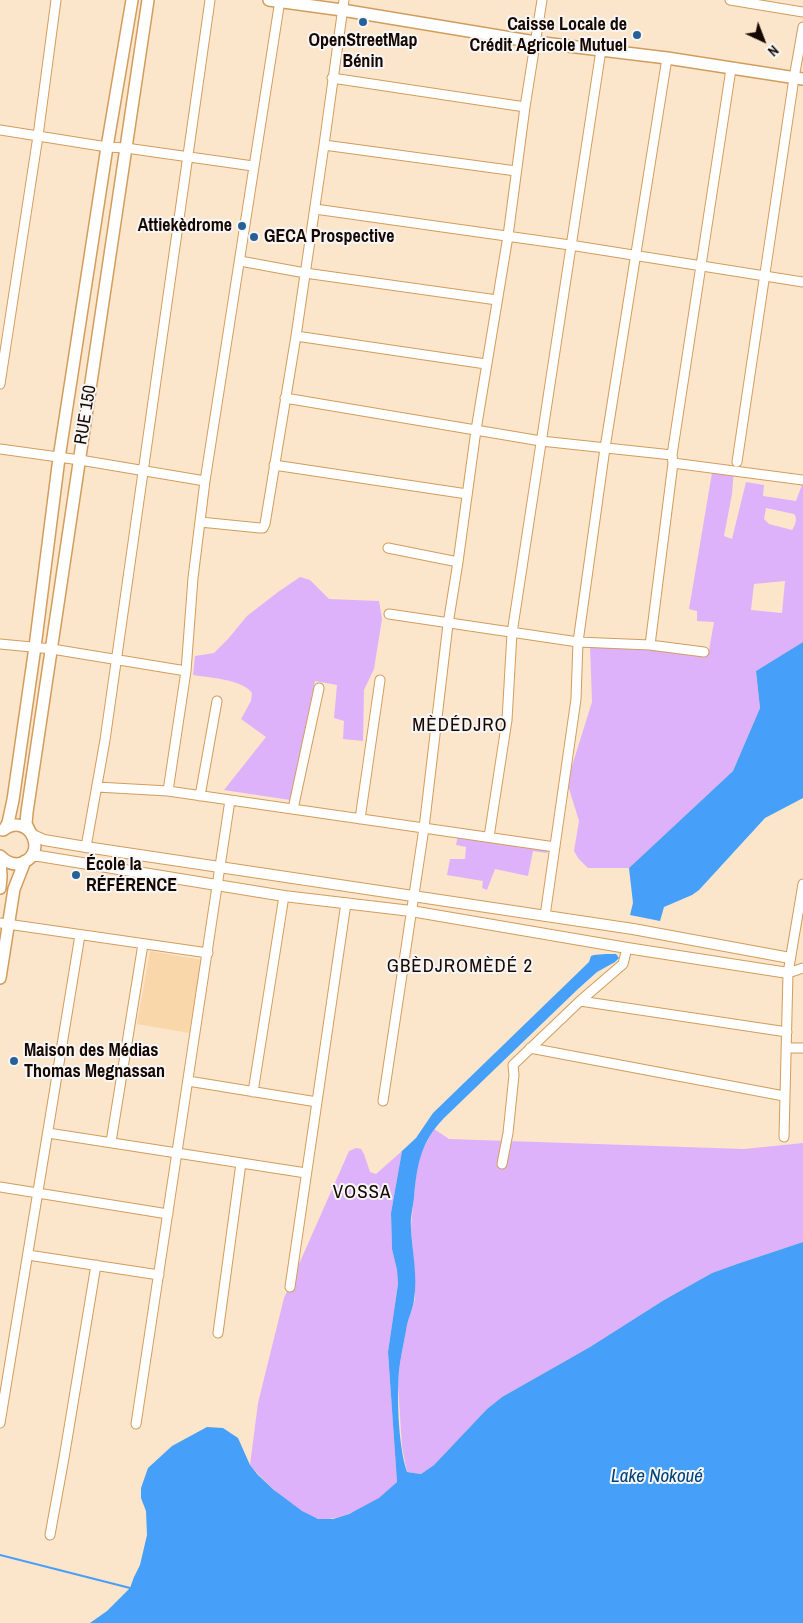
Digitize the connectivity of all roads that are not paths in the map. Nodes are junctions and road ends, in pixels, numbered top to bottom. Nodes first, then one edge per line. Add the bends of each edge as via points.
1 (56, 0) edge
2 (132, 0) edge
3 (148, 0) edge
4 (210, 0) edge
5 (276, 0) edge
6 (542, 0) edge
7 (730, 0) edge
8 (343, 5) edge
9 (803, 12) edge
10 (803, 27) edge
11 (535, 42) junction
12 (601, 50) junction
13 (667, 58) junction
14 (731, 69) junction
15 (332, 78) junction
16 (798, 79) edge
17 (525, 107) junction
18 (0, 130) edge
19 (38, 136) junction
20 (324, 145) junction
21 (107, 147) junction
22 (126, 148) junction
23 (187, 158) junction
24 (253, 166) junction
25 (516, 171) junction
26 (315, 209) junction
27 (508, 236) junction
28 (570, 246) junction
29 (637, 256) junction
30 (240, 261) junction
31 (700, 265) junction
32 (305, 273) junction
33 (764, 274) junction
34 (803, 282) edge
35 (496, 300) junction
36 (296, 336) junction
37 (486, 364) junction
38 (0, 384) edge
39 (285, 398) junction
40 (476, 430) junction
41 (541, 441) junction
42 (606, 448) junction
43 (0, 449) edge
44 (59, 458) junction
45 (672, 459) junction
46 (80, 460) junction
47 (737, 462) dead end
48 (274, 464) junction
49 (144, 472) junction
50 (803, 480) edge
51 (205, 481) junction
52 (467, 494) junction
53 (200, 522) junction
54 (388, 548) dead end
55 (458, 562) junction
56 (389, 614) dead end
57 (448, 624) junction
58 (512, 633) junction
59 (578, 642) junction
60 (0, 644) edge
61 (650, 645) junction
62 (35, 648) junction
63 (52, 649) junction
64 (704, 652) dead end
65 (117, 661) junction
66 (186, 672) junction
67 (380, 680) dead end
68 (319, 688) dead end
69 (217, 701) dead end
70 (96, 787) junction
71 (168, 791) junction
72 (200, 796) junction
73 (230, 800) junction
74 (293, 809) junction
75 (360, 819) junction
76 (424, 828) junction
77 (2, 831) edge
78 (31, 833) junction
79 (489, 837) junction
80 (86, 847) junction
81 (555, 847) junction
82 (0, 857) edge
83 (28, 859) junction
84 (220, 867) junction
85 (218, 884) junction
86 (0, 888) edge
87 (802, 891) edge
88 (413, 895) junction
89 (284, 896) junction
90 (346, 903) junction
91 (411, 911) junction
92 (545, 916) junction
93 (4, 923) edge
94 (80, 935) junction
95 (143, 944) junction
96 (627, 948) junction
97 (208, 953) junction
98 (790, 958) junction
99 (803, 964) edge
100 (803, 968) edge
101 (788, 973) junction
102 (0, 978) edge
103 (580, 1001) junction
104 (787, 1032) junction
105 (530, 1048) junction
106 (786, 1048) junction
107 (803, 1048) edge
108 (188, 1081) junction
109 (253, 1092) junction
110 (784, 1096) junction
111 (382, 1101) dead end
112 (317, 1102) junction
113 (48, 1133) junction
114 (784, 1137) dead end
115 (111, 1142) junction
116 (177, 1153) junction
117 (241, 1163) junction
118 (502, 1164) dead end
119 (306, 1173) junction
120 (0, 1187) edge
121 (38, 1193) junction
122 (168, 1214) junction
123 (28, 1255) junction
124 (96, 1266) junction
125 (159, 1275) junction
126 (290, 1286) dead end
127 (218, 1333) dead end
128 (0, 1423) edge
129 (136, 1424) dead end
130 (50, 1535) dead end

1 - 19 street
2 - 21 main road, RUE 150
3 - 22 main road, RUE 150
4 - 23 street
5 - 8 main road
5 - 24 street
6 - 11 street
7 - 9 street
8 - 11 main road
8 - 15 street
10 - 16 street
11 - 12 main road
11 - 17 street
12 - 13 main road
12 - 28 street
13 - 14 main road
13 - 29 street
14 - 16 main road
14 - 31 street
15 - 17 street
15 - 20 street
16 - 33 street
17 - 25 street
18 - 19 street
19 - 21 street
19 - 38 street
20 - 25 street
20 - 26 street
21 - 22 street
21 - 44 main road, RUE 150
22 - 23 street
22 - 46 main road, RUE 150
23 - 24 street
23 - 49 street
24 - 30 street
25 - 27 street
26 - 27 street
26 - 32 street
27 - 28 street
27 - 35 street
28 - 29 street
28 - 41 street
29 - 31 street
29 - 42 street
30 - 32 street
30 - 51 street
31 - 33 street
31 - 45 street
32 - 35 street
32 - 36 street
33 - 34 street
33 - 47 street
35 - 37 street
36 - 37 street
36 - 39 street
37 - 40 street
39 - 40 street
39 - 48 street
40 - 41 street
40 - 52 street
41 - 42 street
41 - 58 street
42 - 45 street
42 - 59 street
43 - 44 street
44 - 46 street
44 - 62 main road, RUE 150
45 - 50 street
45 - 61 street
46 - 49 street
46 - 63 main road, RUE 150
48 - 52 street
48 - 53 street via 263,528
49 - 51 street
49 - 65 street
51 - 53 street
52 - 55 street
53 - 66 street
54 - 55 street
55 - 57 street
56 - 57 street
57 - 58 street
57 - 76 street
58 - 59 street
58 - 79 street via 507,720
59 - 61 street
59 - 81 street via 576,699
60 - 62 street
61 - 64 street
62 - 63 street
62 - 77 main road, RUE 150 via 11,810
63 - 65 street
63 - 78 main road, RUE 150 via 27,812 26,824
65 - 66 street
65 - 70 street
66 - 71 street
67 - 75 street
68 - 74 street
69 - 72 street
70 - 71 street
70 - 80 street
71 - 72 street
72 - 73 street
73 - 74 street
73 - 84 street
74 - 75 street
75 - 76 street
76 - 79 street
76 - 88 street
77 - 78 main road via 15,825 25,827
78 - 80 street via 44,840
78 - 83 main road, RUE 150 via 35,846
79 - 81 street
80 - 84 street
81 - 92 street
82 - 83 main road via 12,864
82 - 86 main road
83 - 85 street
83 - 93 main road, RUE 150 via 16,881
84 - 85 street
84 - 88 street
85 - 89 street
85 - 97 street
87 - 98 street
88 - 91 street
88 - 92 street
89 - 90 street
89 - 109 street
90 - 91 street
90 - 112 street
91 - 96 street
91 - 111 street
92 - 98 street
93 - 94 street
93 - 102 main road, RUE 150
94 - 95 street
94 - 113 street
95 - 97 street
95 - 115 street
96 - 101 street
96 - 103 street via 623,964
97 - 108 street
98 - 99 street
98 - 101 street
100 - 101 street
101 - 104 street
103 - 104 street
103 - 105 street
104 - 106 street
105 - 110 street
105 - 118 street via 513,1065 508,1133
106 - 107 street
106 - 110 street
108 - 109 street
108 - 116 street
109 - 112 street
110 - 114 street
112 - 119 street
113 - 115 street
113 - 121 street
115 - 116 street
116 - 117 street
116 - 122 street
117 - 119 street
117 - 127 street
119 - 126 street
120 - 121 street
121 - 122 street
121 - 123 street
122 - 125 street
123 - 124 street
123 - 128 street
124 - 125 street
124 - 130 street
125 - 129 street

